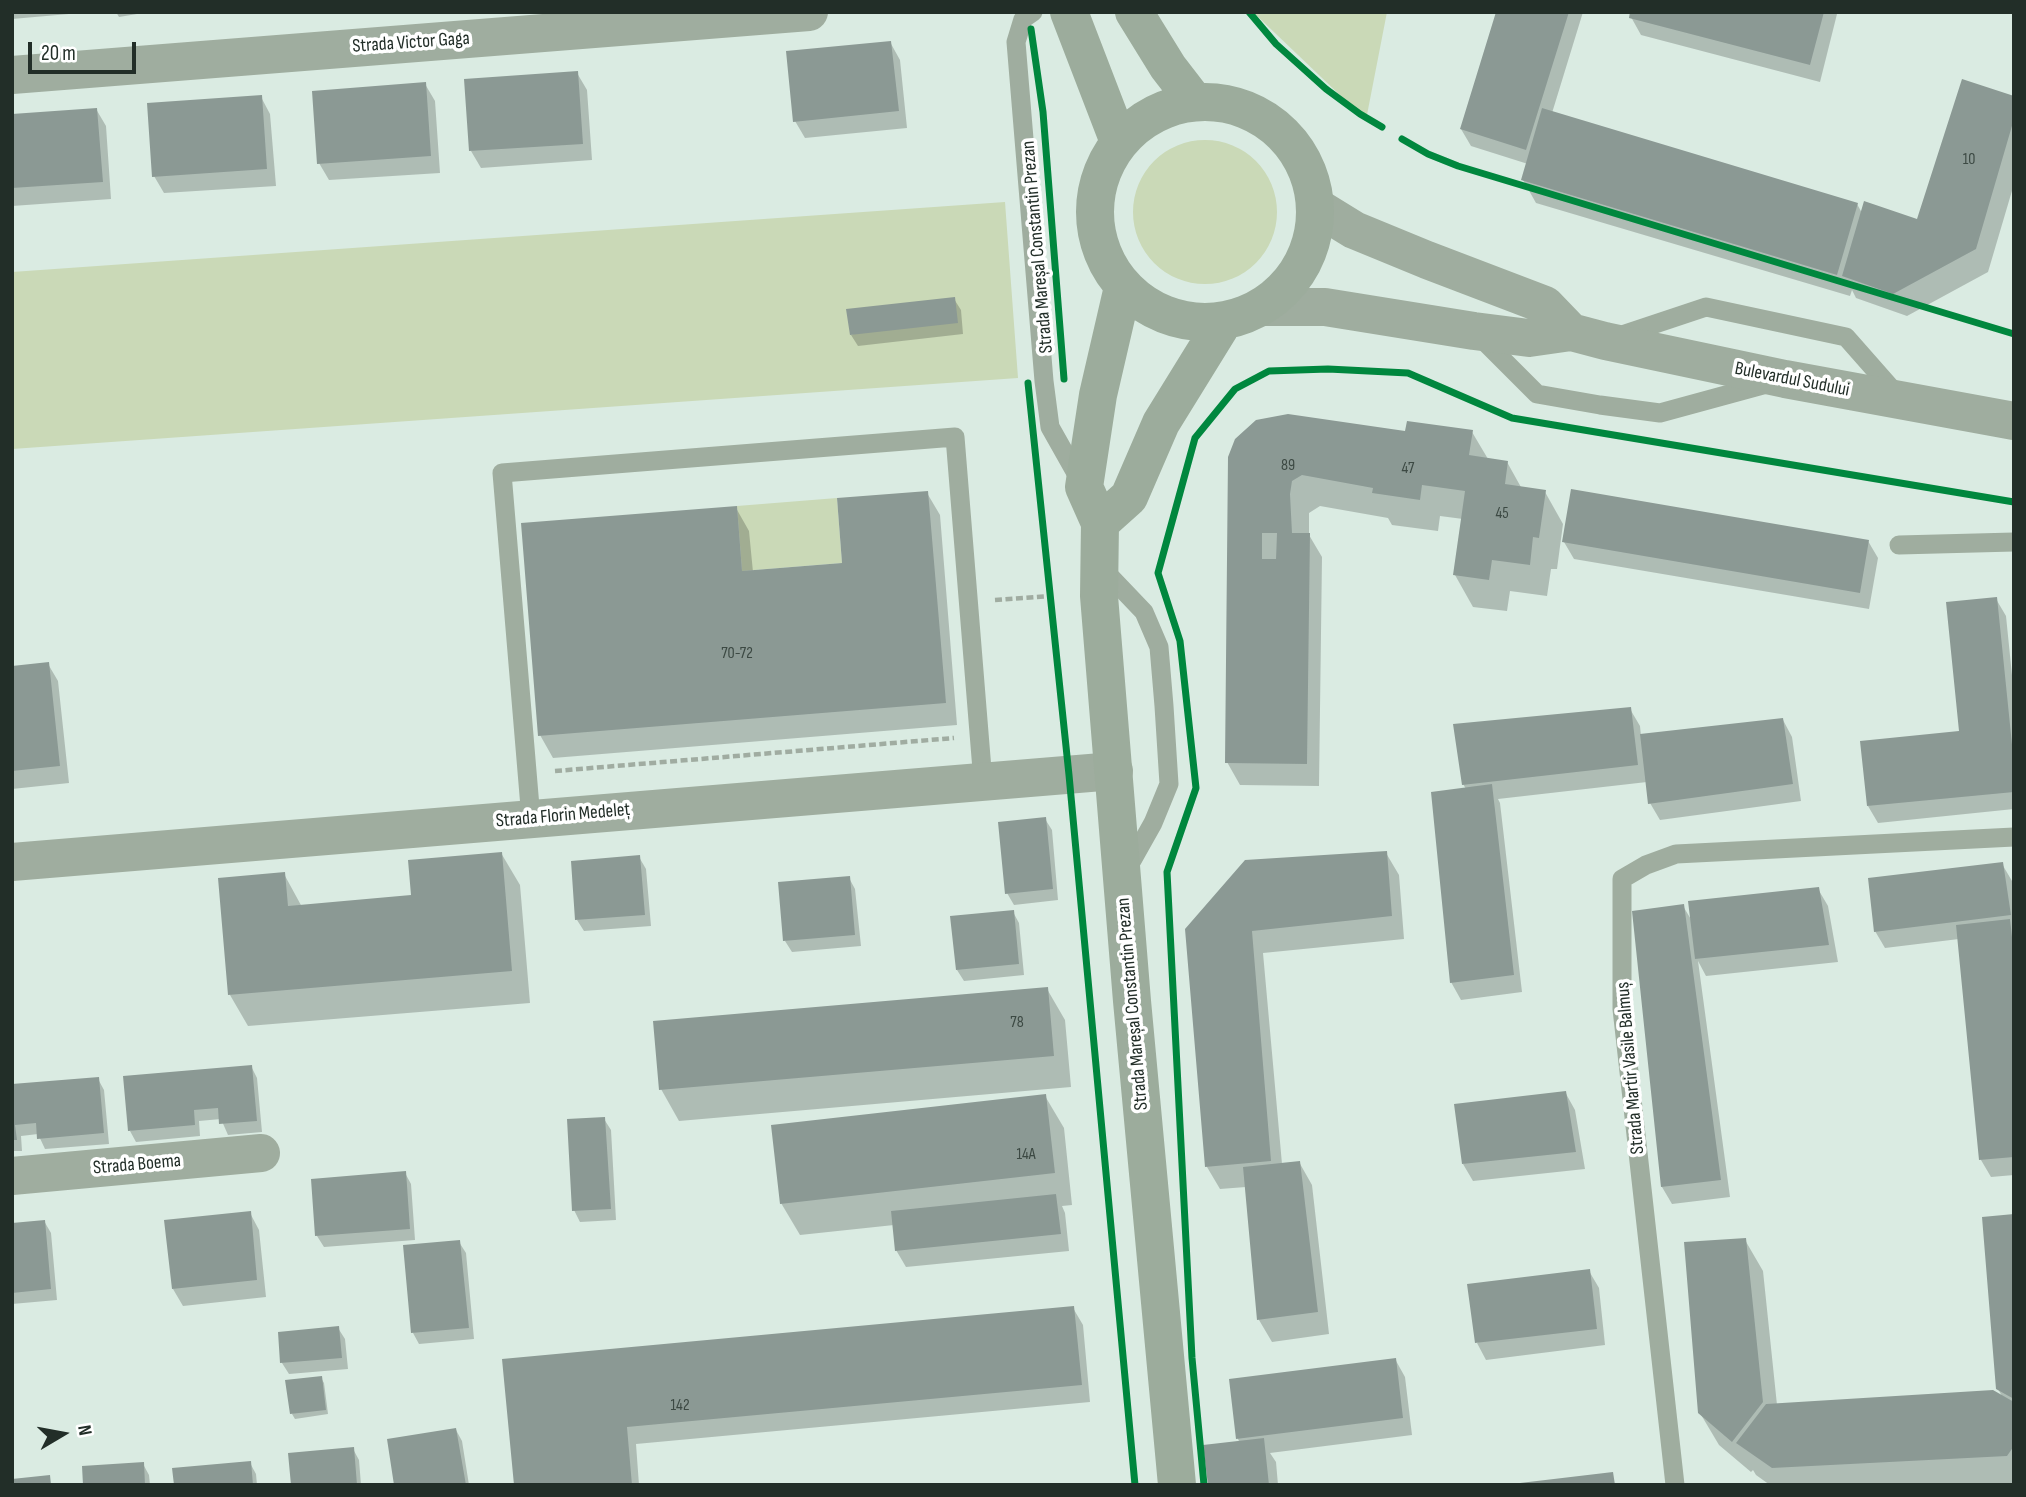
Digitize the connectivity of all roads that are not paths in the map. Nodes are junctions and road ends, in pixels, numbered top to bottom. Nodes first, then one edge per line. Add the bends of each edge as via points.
1 (810, 12) edge
2 (1034, 12) edge
3 (1069, 12) edge
4 (1134, 12) edge
5 (12, 75) edge
6 (1195, 102) junction
7 (1119, 142) junction
8 (1315, 206) junction
9 (1123, 287) junction
10 (1262, 307) junction
11 (1224, 321) junction
12 (1474, 331) junction
13 (1588, 336) junction
14 (1785, 379) junction
15 (1904, 402) junction
16 (2014, 421) edge
17 (1084, 487) junction
18 (1100, 523) junction
19 (2014, 542) edge
20 (1899, 545) dead end
21 (1099, 565) junction
22 (1114, 771) junction
23 (983, 782) junction
24 (531, 819) junction
25 (2014, 837) edge
26 (12, 862) edge
27 (1122, 878) junction
28 (261, 1153) dead end
29 (12, 1176) edge
30 (1177, 1485) edge
31 (1675, 1485) edge

1 - 5 street, Strada Victor Gaga
2 - 17 lane via 1023,19 1016,42 1044,381 1050,427
3 - 7 main road
4 - 6 main road
6 - 7 main road via 1166,108
6 - 8 main road via 1230,104 1262,118 1290,141 1307,172
7 - 9 main road via 1103,169 1095,199 1096,231 1105,261
8 - 10 main road via 1303,264 1285,288
8 - 13 street via 1354,230 1545,305
9 - 11 main road via 1153,310 1188,322
9 - 17 main road via 1098,395
10 - 11 main road
10 - 12 street, Bulevardul Sudului via 1325,306
11 - 18 main road via 1161,423 1129,497
12 - 13 street, Bulevardul Sudului via 1529,338
12 - 14 lane via 1537,394 1600,405 1660,414
13 - 14 street, Bulevardul Sudului
13 - 15 lane via 1706,307 1846,337
14 - 15 street, Bulevardul Sudului
15 - 16 street, Bulevardul Sudului
17 - 18 main road, Strada Mareșal Constantin Prezan
18 - 21 main road, Strada Mareșal Constantin Prezan
19 - 20 lane
21 - 22 main road, Strada Mareșal Constantin Prezan
21 - 27 lane via 1144,612 1159,648 1164,706 1169,784
22 - 23 street, Strada Florin Medeleț
22 - 27 main road, Strada Mareșal Constantin Prezan
23 - 24 street, Strada Florin Medeleț
23 - 24 lane via 955,437 502,473
24 - 26 street, Strada Florin Medeleț
25 - 31 lane, Strada Martir Vasile Balmuș via 1676,854 1622,879 1622,1009
27 - 30 main road, Strada Mareșal Constantin Prezan
28 - 29 street, Strada Boema

